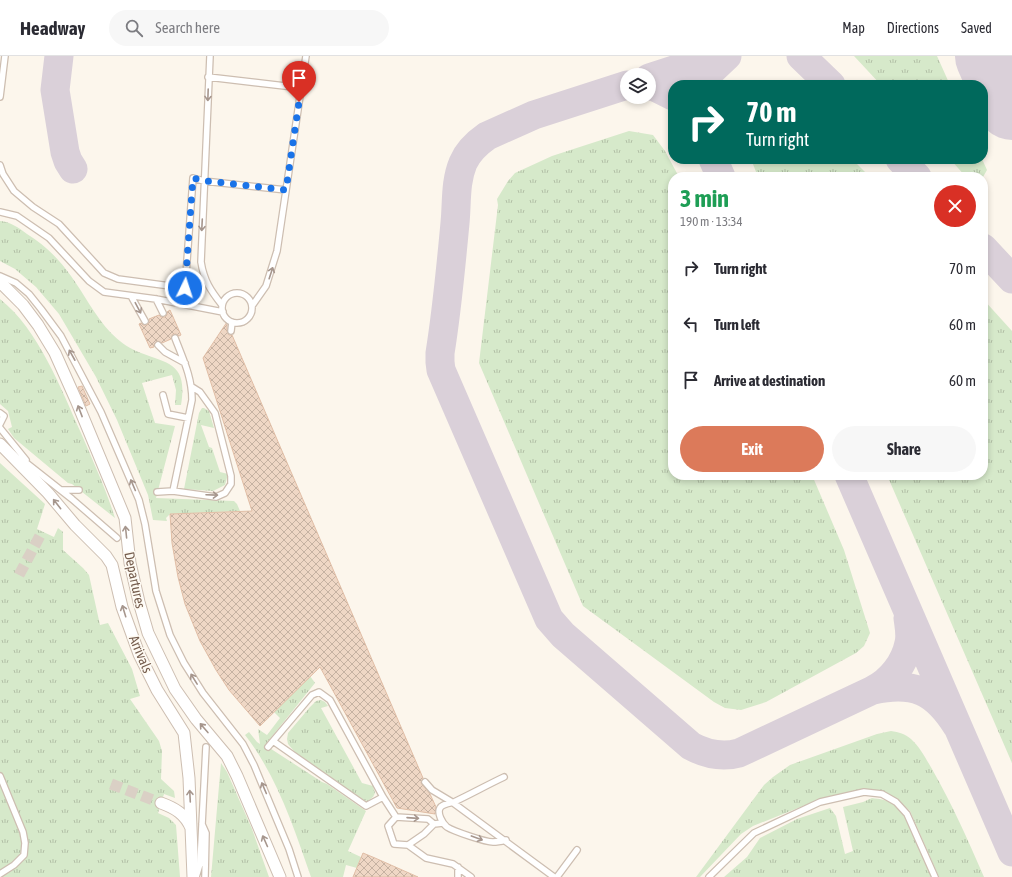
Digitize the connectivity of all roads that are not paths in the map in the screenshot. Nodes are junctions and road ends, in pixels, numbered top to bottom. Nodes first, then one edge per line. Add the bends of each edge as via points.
1 (5, 56) edge
2 (210, 56) edge
3 (306, 56) edge
4 (309, 56) edge
5 (305, 66) junction
6 (208, 77) junction
7 (302, 88) junction
8 (0, 96) edge
9 (0, 165) edge
10 (204, 181) junction
11 (286, 190) junction
12 (0, 212) edge
13 (0, 276) edge
14 (0, 282) edge
15 (131, 296) junction
16 (156, 299) junction
17 (252, 306) junction
18 (222, 308) junction
19 (163, 313) dead end
20 (145, 321) dead end
21 (232, 322) junction
22 (231, 332) dead end
23 (175, 338) dead end
24 (158, 345) dead end
25 (186, 363) junction
26 (192, 387) junction
27 (163, 395) dead end
28 (0, 413) edge
29 (188, 418) junction
30 (0, 424) edge
31 (0, 428) edge
32 (0, 443) edge
33 (32, 468) junction
34 (61, 490) junction
35 (79, 490) dead end
36 (173, 491) junction
37 (157, 492) dead end
38 (117, 538) dead end
39 (272, 741) junction
40 (206, 747) dead end
41 (268, 747) dead end
42 (0, 776) edge
43 (504, 777) dead end
44 (425, 782) dead end
45 (383, 797) junction
46 (452, 802) junction
47 (161, 803) tunnel mouth
48 (210, 810) dead end
49 (203, 815) junction
50 (396, 817) junction
51 (443, 823) junction
52 (202, 824) junction
53 (434, 824) junction
54 (192, 830) junction
55 (506, 840) junction
56 (408, 845) junction
57 (577, 850) dead end
58 (458, 867) junction
59 (0, 874) edge
60 (193, 877) edge
61 (196, 877) edge
62 (205, 877) edge
63 (280, 877) edge
64 (298, 877) edge
65 (458, 877) edge
66 (471, 877) edge
67 (556, 877) edge
68 (709, 877) edge
69 (935, 877) edge

1 - 8 lane
2 - 6 lane
3 - 5 lane
4 - 5 lane
5 - 7 lane
6 - 7 lane
6 -> 10 lane
7 - 11 lane
9 - 10 lane via 14,191 58,224 104,274 118,280 185,288 193,178
10 - 11 lane
10 -> 18 lane via 200,262 204,277
17 -> 11 lane via 266,286 277,252
12 - 15 lane via 17,216 49,238 89,281 104,292
64 -> 13 lane via 289,849 243,744 203,693 170,634 156,591 139,500 101,412 61,336 41,309 16,283
63 -> 14 street, Departures via 228,756 196,719 175,688 148,633 130,563 125,518 55,353 23,305
15 - 16 lane
15 -> 20 lane
16 - 18 lane
16 - 19 lane
17 - 18 lane via 250,300 237,293 230,294
17 - 21 lane via 251,314 246,320
18 - 21 lane via 224,316
21 - 22 lane
23 - 25 lane
24 - 25 lane via 165,352
25 - 26 lane
26 - 29 lane
36 -> 26 lane via 216,497 225,493 231,484 215,413 200,392
27 - 29 lane via 168,414
28 - 30 lane via 4,416
29 - 36 lane
31 - 33 lane
32 - 33 lane
54 -> 32 street, Arrivals via 184,733 157,690 139,654 122,607 112,565
33 - 34 lane
34 - 35 lane
34 - 38 lane
36 - 37 lane
39 - 41 lane
39 - 45 lane via 366,806
39 - 45 lane via 312,695 319,692 330,700
40 - 49 lane
42 - 59 lane via 25,842 24,855
43 - 46 lane
44 - 46 lane via 432,790
45 - 50 lane
46 - 51 lane via 442,805 439,809
46 - 55 lane
47 - 54 street via 174,808
48 - 49 lane
49 - 52 lane
50 -> 53 lane via 428,819
50 - 56 lane via 388,826 394,844
51 - 53 lane
51 -> 55 lane via 450,829 484,841
52 - 61 lane via 200,864
52 - 62 lane via 206,833
53 - 56 lane
54 - 60 street, Arrivals
55 - 67 lane
56 - 58 lane via 426,858
57 - 67 lane
58 - 65 lane
58 - 66 lane
68 - 69 lane via 754,833 820,802 864,792 882,794 896,802 908,814

